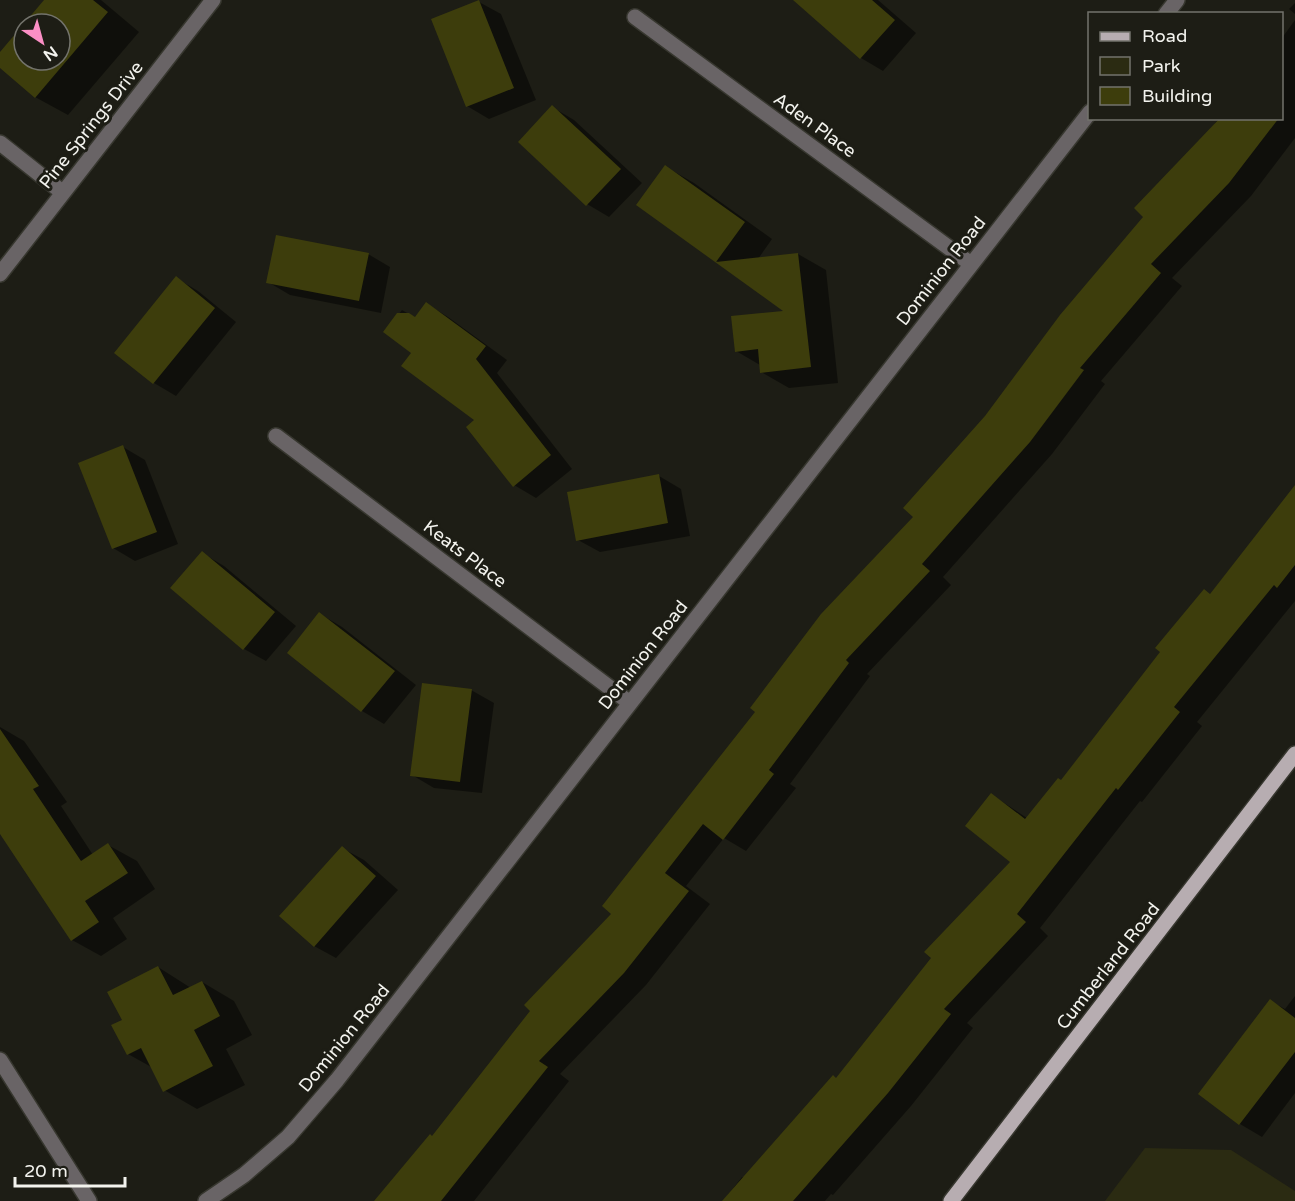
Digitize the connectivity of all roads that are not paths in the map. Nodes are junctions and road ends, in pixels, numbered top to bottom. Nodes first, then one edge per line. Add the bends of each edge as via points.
1 (213, 0) edge
2 (1177, 0) edge
3 (1168, 12) edge
4 (635, 17) dead end
5 (1088, 113) edge
6 (0, 143) edge
7 (62, 192) junction
8 (971, 264) junction
9 (0, 274) edge
10 (276, 436) dead end
11 (630, 703) junction
12 (1295, 754) edge
13 (0, 1060) edge
14 (89, 1201) edge
15 (206, 1201) edge
16 (951, 1201) edge

1 - 7 street, Pine Springs Drive
2 - 3 street
4 - 8 street, Aden Place
5 - 8 street, Dominion Road
6 - 7 street
7 - 9 street, Pine Springs Drive
8 - 11 street, Dominion Road
10 - 11 street, Keats Place
11 - 15 street, Dominion Road via 337,1080 295,1129 244,1175
12 - 16 main road, Cumberland Road
13 - 14 street

